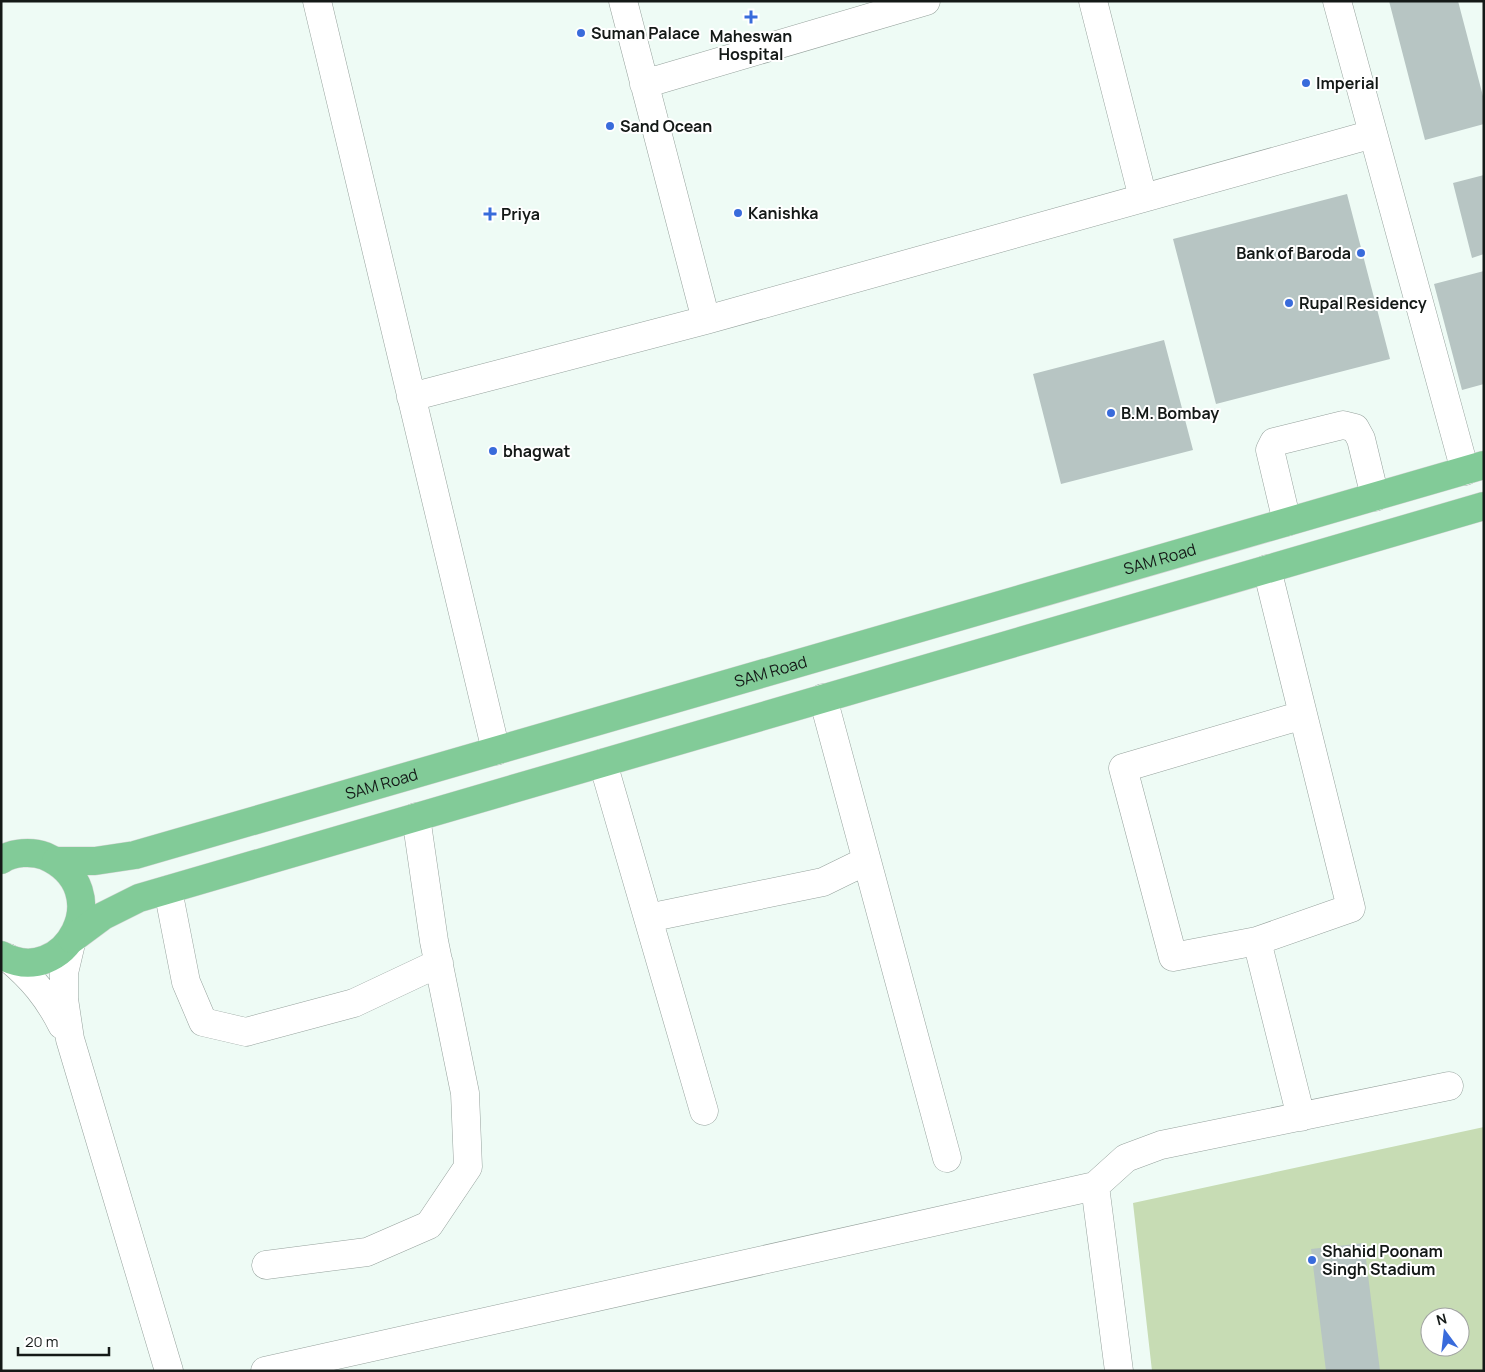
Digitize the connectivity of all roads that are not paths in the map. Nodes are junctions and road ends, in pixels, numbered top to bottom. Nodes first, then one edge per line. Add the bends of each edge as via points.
1 (317, 1) edge
2 (623, 1) edge
3 (926, 1) edge
4 (1093, 1) edge
5 (1337, 1) edge
6 (894, 6) edge
7 (644, 84) junction
8 (1374, 134) junction
9 (1143, 198) junction
10 (706, 320) junction
11 (411, 397) junction
12 (1474, 468) edge
13 (1374, 497) junction
14 (1484, 506) edge
15 (1287, 522) junction
16 (1267, 569) junction
17 (823, 698) junction
18 (1303, 715) junction
19 (496, 751) junction
20 (603, 763) junction
21 (416, 817) junction
22 (1, 860) edge
23 (56, 861) junction
24 (866, 861) junction
25 (168, 890) junction
26 (648, 918) junction
27 (72, 939) junction
28 (1257, 941) junction
29 (3, 956) edge
30 (439, 964) junction
31 (70, 1039) junction
32 (1449, 1086) dead end
33 (704, 1111) dead end
34 (1301, 1116) junction
35 (948, 1158) dead end
36 (1095, 1186) junction
37 (266, 1265) dead end
38 (169, 1371) edge
39 (265, 1371) edge
40 (1120, 1371) edge

1 - 11 street
2 - 7 street
3 - 6 street
4 - 9 street
5 - 8 street
6 - 7 street
7 - 10 street
8 - 9 street
8 - 12 street
9 - 10 street
10 - 11 street
11 - 19 street
12 - 13 main road, SAM Road
13 - 15 main road, SAM Road
13 - 15 street via 1361,439 1355,428 1343,425 1274,442 1270,450
14 - 16 main road
15 - 19 main road, SAM Road
16 - 17 main road
16 - 18 street
17 - 20 main road
17 - 24 street
18 - 28 street via 1351,908
18 - 28 street via 1123,768 1174,957
19 - 23 main road, SAM Road via 136,856
20 - 21 main road
20 - 26 street
21 - 25 main road
21 - 30 street
22 - 23 main road via 21,853 40,854
23 - 27 main road via 70,873 81,896 80,923
24 - 26 street via 823,882
24 - 35 street
25 - 27 main road via 140,898 103,916
25 - 30 street via 186,982 203,1022 246,1032 354,1003
26 - 33 street
27 - 29 main road via 60,951 44,959 26,962
27 - 31 street via 64,973
28 - 34 street
29 - 31 street via 31,977 50,1000
30 - 37 street via 465,1092 468,1167 429,1225 367,1252
31 - 38 street
32 - 34 street
34 - 36 street via 1161,1145 1126,1158
36 - 39 street
36 - 40 street

